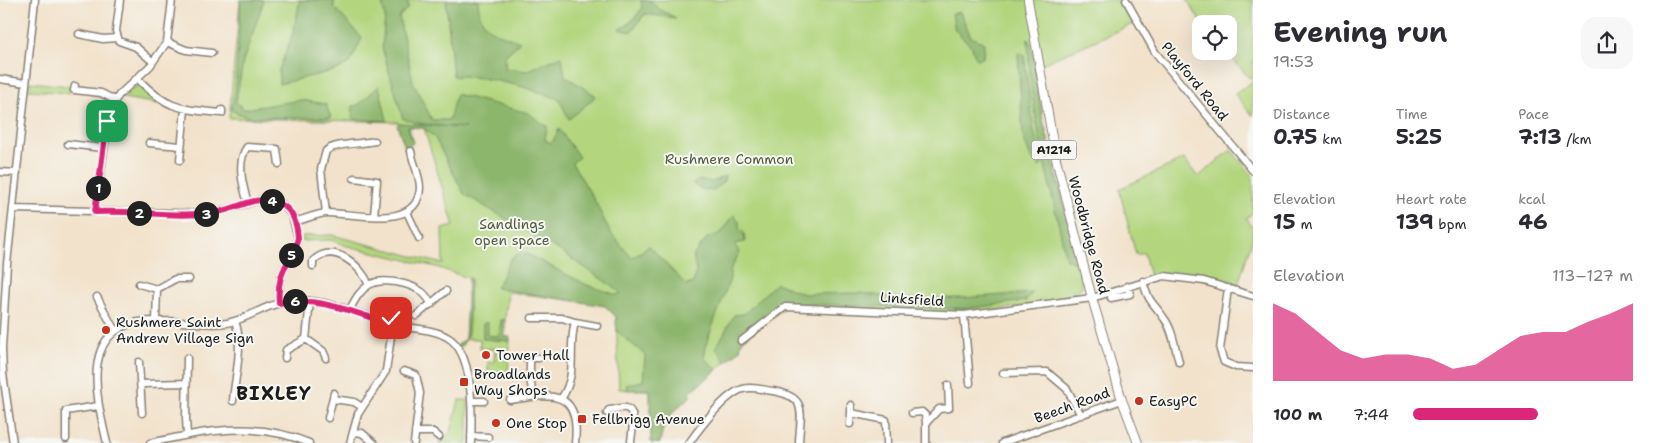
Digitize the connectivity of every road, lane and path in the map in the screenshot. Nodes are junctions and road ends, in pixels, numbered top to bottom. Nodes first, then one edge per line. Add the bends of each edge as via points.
1 (35, 0) edge
2 (120, 0) edge
3 (172, 0) edge
4 (1028, 0) edge
5 (1126, 0) edge
6 (79, 34) dead end
7 (118, 38) junction
8 (167, 42) junction
9 (212, 53) dead end
10 (152, 61) junction
11 (0, 79) edge
12 (138, 79) junction
13 (26, 83) junction
14 (75, 86) dead end
15 (115, 100) junction
16 (185, 109) junction
17 (222, 110) dead end
18 (375, 141) dead end
19 (149, 143) dead end
20 (68, 144) dead end
21 (180, 146) junction
22 (103, 148) junction
23 (411, 151) dead end
24 (180, 160) dead end
25 (279, 164) dead end
26 (1253, 171) edge
27 (0, 172) edge
28 (17, 174) junction
29 (354, 178) dead end
30 (248, 203) junction
31 (13, 209) junction
32 (95, 212) junction
33 (407, 212) junction
34 (326, 213) junction
35 (374, 216) junction
36 (295, 222) junction
37 (419, 238) dead end
38 (313, 266) dead end
39 (189, 279) dead end
40 (1143, 281) junction
41 (139, 284) dead end
42 (369, 285) junction
43 (1127, 286) junction
44 (1228, 288) junction
45 (157, 289) junction
46 (446, 291) dead end
47 (1253, 296) edge
48 (97, 297) dead end
49 (1092, 298) junction
50 (1111, 298) dead end
51 (310, 301) junction
52 (279, 303) junction
53 (432, 304) junction
54 (350, 310) junction
55 (964, 315) junction
56 (416, 316) dead end
57 (532, 318) dead end
58 (156, 321) junction
59 (235, 321) junction
60 (575, 322) junction
61 (387, 323) junction
62 (592, 324) dead end
63 (399, 326) junction
64 (392, 330) junction
65 (115, 331) junction
66 (306, 339) junction
67 (741, 342) dead end
68 (187, 358) dead end
69 (285, 358) dead end
70 (326, 358) dead end
71 (539, 358) dead end
72 (139, 362) dead end
73 (1179, 362) dead end
74 (1253, 368) edge
75 (404, 371) dead end
76 (1002, 373) dead end
77 (186, 383) junction
78 (970, 383) dead end
79 (141, 384) junction
80 (948, 385) dead end
81 (533, 396) junction
82 (561, 399) junction
83 (510, 400) dead end
84 (1122, 400) junction
85 (233, 401) dead end
86 (471, 401) junction
87 (484, 401) dead end
88 (851, 405) dead end
89 (98, 406) junction
90 (362, 407) junction
91 (608, 410) dead end
92 (142, 413) dead end
93 (851, 413) junction
94 (912, 413) dead end
95 (1081, 415) junction
96 (328, 418) dead end
97 (926, 423) junction
98 (850, 424) dead end
99 (354, 432) junction
100 (415, 432) junction
101 (187, 435) junction
102 (439, 437) dead end
103 (488, 437) dead end
104 (66, 439) dead end
105 (293, 440) edge
106 (471, 440) edge
107 (13, 443) edge
108 (107, 443) edge
109 (150, 443) edge
110 (309, 443) edge
111 (350, 443) edge
112 (374, 443) edge
113 (414, 443) edge
114 (575, 443) edge
115 (631, 443) edge
116 (689, 443) edge
117 (799, 443) edge
118 (887, 443) edge
119 (926, 443) edge
120 (1002, 443) edge
121 (1138, 443) edge

1 - 13 street
2 - 7 street
3 - 8 street
4 - 49 main road, Woodbridge Road / A1214 via 1052,139
5 - 26 street, Playford Road via 1155,52
6 - 7 street via 103,39
7 - 10 street
8 - 9 street via 186,50
8 - 10 street
10 - 12 street
11 - 13 street
12 - 15 street
12 - 16 street via 162,102
13 - 28 street
14 - 15 street via 74,90 101,93
15 - 22 street via 108,115
16 - 17 street via 222,113
16 - 21 street
18 - 34 street via 335,145 326,152 322,169
19 - 21 street
20 - 22 street
21 - 24 street
22 - 32 street
23 - 33 street via 420,190 416,203
25 - 30 street via 277,149 247,147 242,181
27 - 28 street
28 - 31 street
29 - 35 street via 377,181
30 - 32 street via 212,214
30 - 36 street via 275,201 287,209
31 - 32 street
31 - 107 street via 2,348
33 - 35 street via 394,217
33 - 37 street
34 - 35 street
34 - 36 street
36 - 52 street via 298,238 279,282
38 - 42 street via 318,256 326,254 347,258 358,266
39 - 45 street via 175,279
40 - 43 street, Linksfield
40 - 44 street, Linksfield via 1179,276
40 - 73 street via 1151,304 1171,332
41 - 45 street
42 - 53 street via 393,282 414,288
42 - 54 street via 357,295
43 - 49 street, Linksfield
43 - 50 street via 1130,294
44 - 47 street, Linksfield
44 - 74 street via 1220,350 1224,362
45 - 58 street
46 - 53 street
48 - 65 street
49 - 55 street, Linksfield
49 - 84 main road, Woodbridge Road / A1214
51 - 52 street
51 - 54 street
51 - 66 street
52 - 59 street
53 - 56 street
54 - 61 street
55 - 67 street, Linksfield via 785,307
55 - 78 street
57 - 60 street via 562,318
58 - 59 street via 213,324
58 - 65 street via 136,321
59 - 85 street via 239,347
60 - 62 street
60 - 82 street via 570,345 571,381
61 - 63 street via 395,318
61 - 64 street
63 - 64 street
63 - 86 street via 450,338 466,364
64 - 90 street via 386,371
65 - 89 street via 98,359
66 - 69 street via 286,350
66 - 70 street via 323,351
68 - 77 street
71 - 81 street via 526,357
72 - 79 street
75 - 100 street via 418,378 420,393
76 - 95 street via 1047,372 1067,389
77 - 79 street
77 - 101 street
79 - 92 street
80 - 97 street via 949,408 939,409
81 - 82 street
81 - 83 street
82 - 114 street via 572,409 575,418
84 - 95 street, Beech Road
84 - 121 main road, Woodbridge Road / A1214
86 - 87 street
86 - 106 street
88 - 93 street
89 - 104 street via 66,411
89 - 108 street
90 - 96 street via 333,396
90 - 99 street
91 - 115 street via 625,408 632,412
93 - 98 street
93 - 118 street via 886,420
94 - 97 street via 922,412
95 - 120 street, Beech Road
97 - 119 street
99 - 111 street
99 - 112 street via 362,433
100 - 102 street via 432,432
100 - 113 street
101 - 105 street via 251,428
101 - 109 street
103 - 106 street
105 - 110 street
116 - 117 street via 733,394 740,389 753,388 788,394 797,401 800,410

